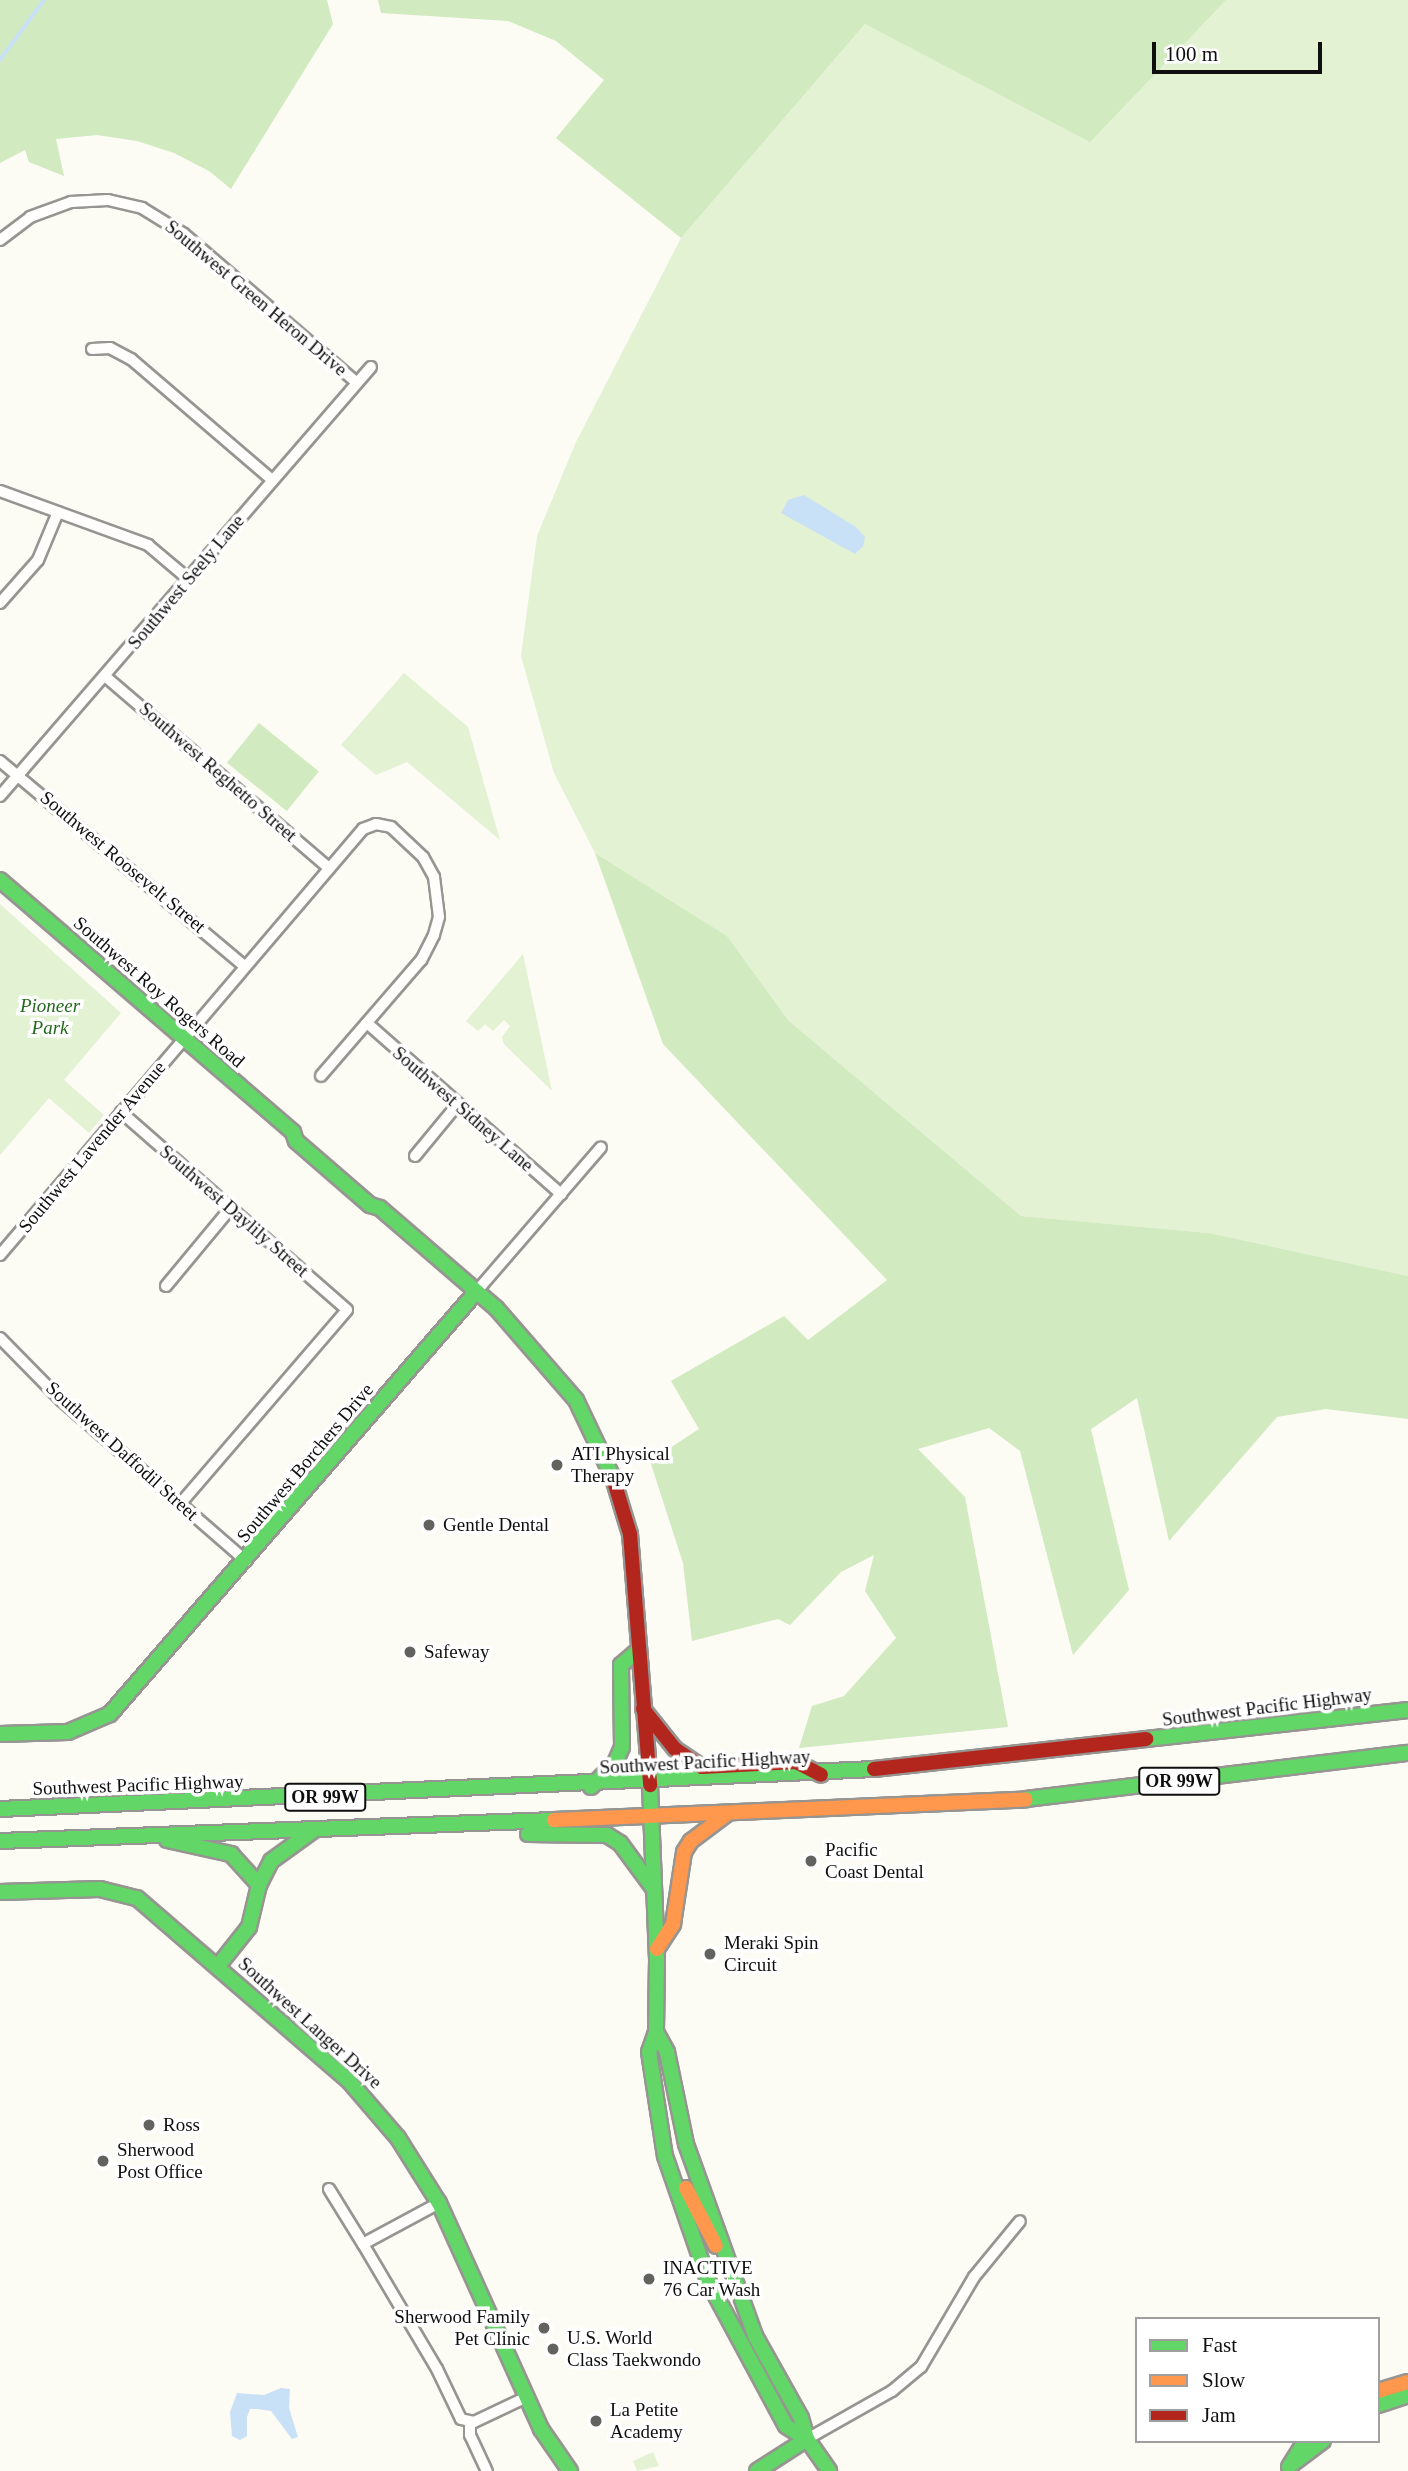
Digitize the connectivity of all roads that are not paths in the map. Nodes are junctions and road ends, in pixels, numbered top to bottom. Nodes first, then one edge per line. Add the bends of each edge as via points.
1 (0, 240) edge
2 (92, 349) dead end
3 (372, 367) dead end
4 (357, 383) junction
5 (272, 480) junction
6 (0, 491) edge
7 (58, 512) junction
8 (187, 578) junction
9 (0, 603) edge
10 (106, 677) junction
11 (0, 761) edge
12 (18, 774) junction
13 (0, 796) edge
14 (329, 868) junction
15 (0, 880) edge
16 (244, 966) junction
17 (367, 1023) junction
18 (184, 1038) junction
19 (321, 1076) dead end
20 (457, 1105) junction
21 (121, 1112) junction
22 (601, 1147) dead end
23 (415, 1156) dead end
24 (561, 1194) junction
25 (230, 1209) junction
26 (4, 1243) edge
27 (0, 1255) edge
28 (166, 1286) dead end
29 (476, 1292) junction
30 (0, 1338) edge
31 (181, 1503) junction
32 (246, 1561) junction
33 (638, 1650) junction
34 (643, 1709) junction
35 (1408, 1710) edge
36 (0, 1734) edge
37 (1408, 1753) edge
38 (821, 1775) junction
39 (650, 1784) junction
40 (591, 1787) junction
41 (0, 1809) edge
42 (728, 1813) junction
43 (651, 1818) junction
44 (469, 1824) junction
45 (314, 1829) junction
46 (154, 1836) junction
47 (0, 1841) edge
48 (259, 1885) junction
49 (654, 1889) junction
50 (0, 1892) edge
51 (657, 1949) junction
52 (218, 1966) junction
53 (656, 2032) junction
54 (667, 2165) junction
55 (329, 2189) dead end
56 (439, 2203) junction
57 (1020, 2221) dead end
58 (363, 2244) junction
59 (724, 2253) junction
60 (1408, 2382) edge
61 (1380, 2390) edge
62 (1408, 2395) edge
63 (527, 2397) junction
64 (1380, 2404) edge
65 (470, 2423) junction
66 (807, 2440) junction
67 (1304, 2443) edge
68 (1320, 2443) edge
69 (1289, 2468) edge
70 (487, 2471) edge
71 (570, 2471) edge
72 (757, 2471) edge
73 (829, 2471) edge

1 - 4 street, Southwest Green Heron Drive via 30,216 71,202 108,200 142,208 184,234
2 - 5 street via 110,348 131,359
3 - 4 street, Southwest Seely Lane
4 - 5 street, Southwest Seely Lane
5 - 8 street, Southwest Seely Lane
6 - 7 street
7 - 8 street via 148,545
7 - 9 street via 38,560
8 - 10 street, Southwest Seely Lane
10 - 12 street, Southwest Seely Lane
10 - 14 street, Southwest Reghetto Street
11 - 12 street, Southwest Roosevelt Street
12 - 13 street, Southwest Seely Lane
12 - 16 street, Southwest Roosevelt Street
14 - 16 street, Southwest Lavender Avenue
14 - 17 street, Southwest Lavender Avenue via 363,829 376,824 391,827 408,841 434,877 439,916 429,948
15 - 18 main road, Southwest Roy Rogers Road
16 - 18 street, Southwest Lavender Avenue
17 - 19 street
17 - 20 street, Southwest Sidney Lane
18 - 21 street, Southwest Lavender Avenue
18 - 29 main road, Southwest Roy Rogers Road via 293,1132 304,1134
20 - 23 street
20 - 24 street, Southwest Sidney Lane
21 - 25 street, Southwest Daylily Street
21 - 26 street, Southwest Lavender Avenue
22 - 24 street, Southwest Borchers Drive
24 - 29 street, Southwest Borchers Drive
25 - 28 street
25 - 31 street, Southwest Daylily Street via 347,1310
26 - 27 street, Southwest Lavender Avenue
29 - 32 main road, Southwest Borchers Drive
29 - 33 main road, Southwest Roy Rogers Road via 557,1374 608,1462 634,1557
30 - 31 street, Southwest Daffodil Street via 62,1401
31 - 32 street, Southwest Daffodil Street
32 - 36 main road, Southwest Borchers Drive via 124,1701 101,1721 68,1732
33 - 34 main road, Southwest Roy Rogers Road
33 - 40 main road via 621,1665 619,1756
34 - 38 main road via 675,1749 702,1767 796,1762
34 - 39 main road, Southwest Roy Rogers Road
35 - 38 main road, Southwest Pacific Highway / OR 99W
37 - 42 main road, OR 99W via 981,1804
38 - 39 main road, Southwest Pacific Highway / OR 99W
39 - 40 main road, Southwest Pacific Highway / OR 99W
39 - 43 main road, Southwest Roy Rogers Road
40 - 41 main road, Southwest Pacific Highway / OR 99W
42 - 43 main road, OR 99W
42 - 51 main road via 691,1841 684,1852 673,1924
43 - 44 main road, OR 99W
43 - 49 main road, Southwest Roy Rogers Road
44 - 45 main road, OR 99W
44 - 49 main road via 484,1835 607,1835 620,1843
45 - 46 main road, OR 99W
45 - 48 main road via 274,1857
46 - 47 main road, OR 99W
46 - 48 main road via 198,1850 231,1854
48 - 52 main road via 249,1927
49 - 51 main road, Southwest Roy Rogers Road
50 - 52 main road, Southwest Langer Drive via 120,1892 152,1908
51 - 53 main road, Southwest Roy Rogers Road
52 - 56 main road, Southwest Langer Drive via 363,2095 398,2138
53 - 54 main road, Southwest Roy Rogers Road via 649,2052
53 - 59 main road via 667,2052 684,2137
54 - 59 main road via 684,2182 703,2228
54 - 66 main road, Southwest Roy Rogers Road via 697,2256 740,2343 786,2426
55 - 58 street
56 - 58 street
56 - 63 main road, Southwest Langer Drive
57 - 66 street via 974,2277 921,2367 892,2391
58 - 65 street via 438,2370 456,2412
59 - 66 main road via 755,2336 801,2418
60 - 61 main road
62 - 64 main road
63 - 65 street
63 - 71 main road, Southwest Langer Drive via 547,2441
65 - 70 street via 470,2435
66 - 72 main road
66 - 73 main road
67 - 69 main road
68 - 69 main road

